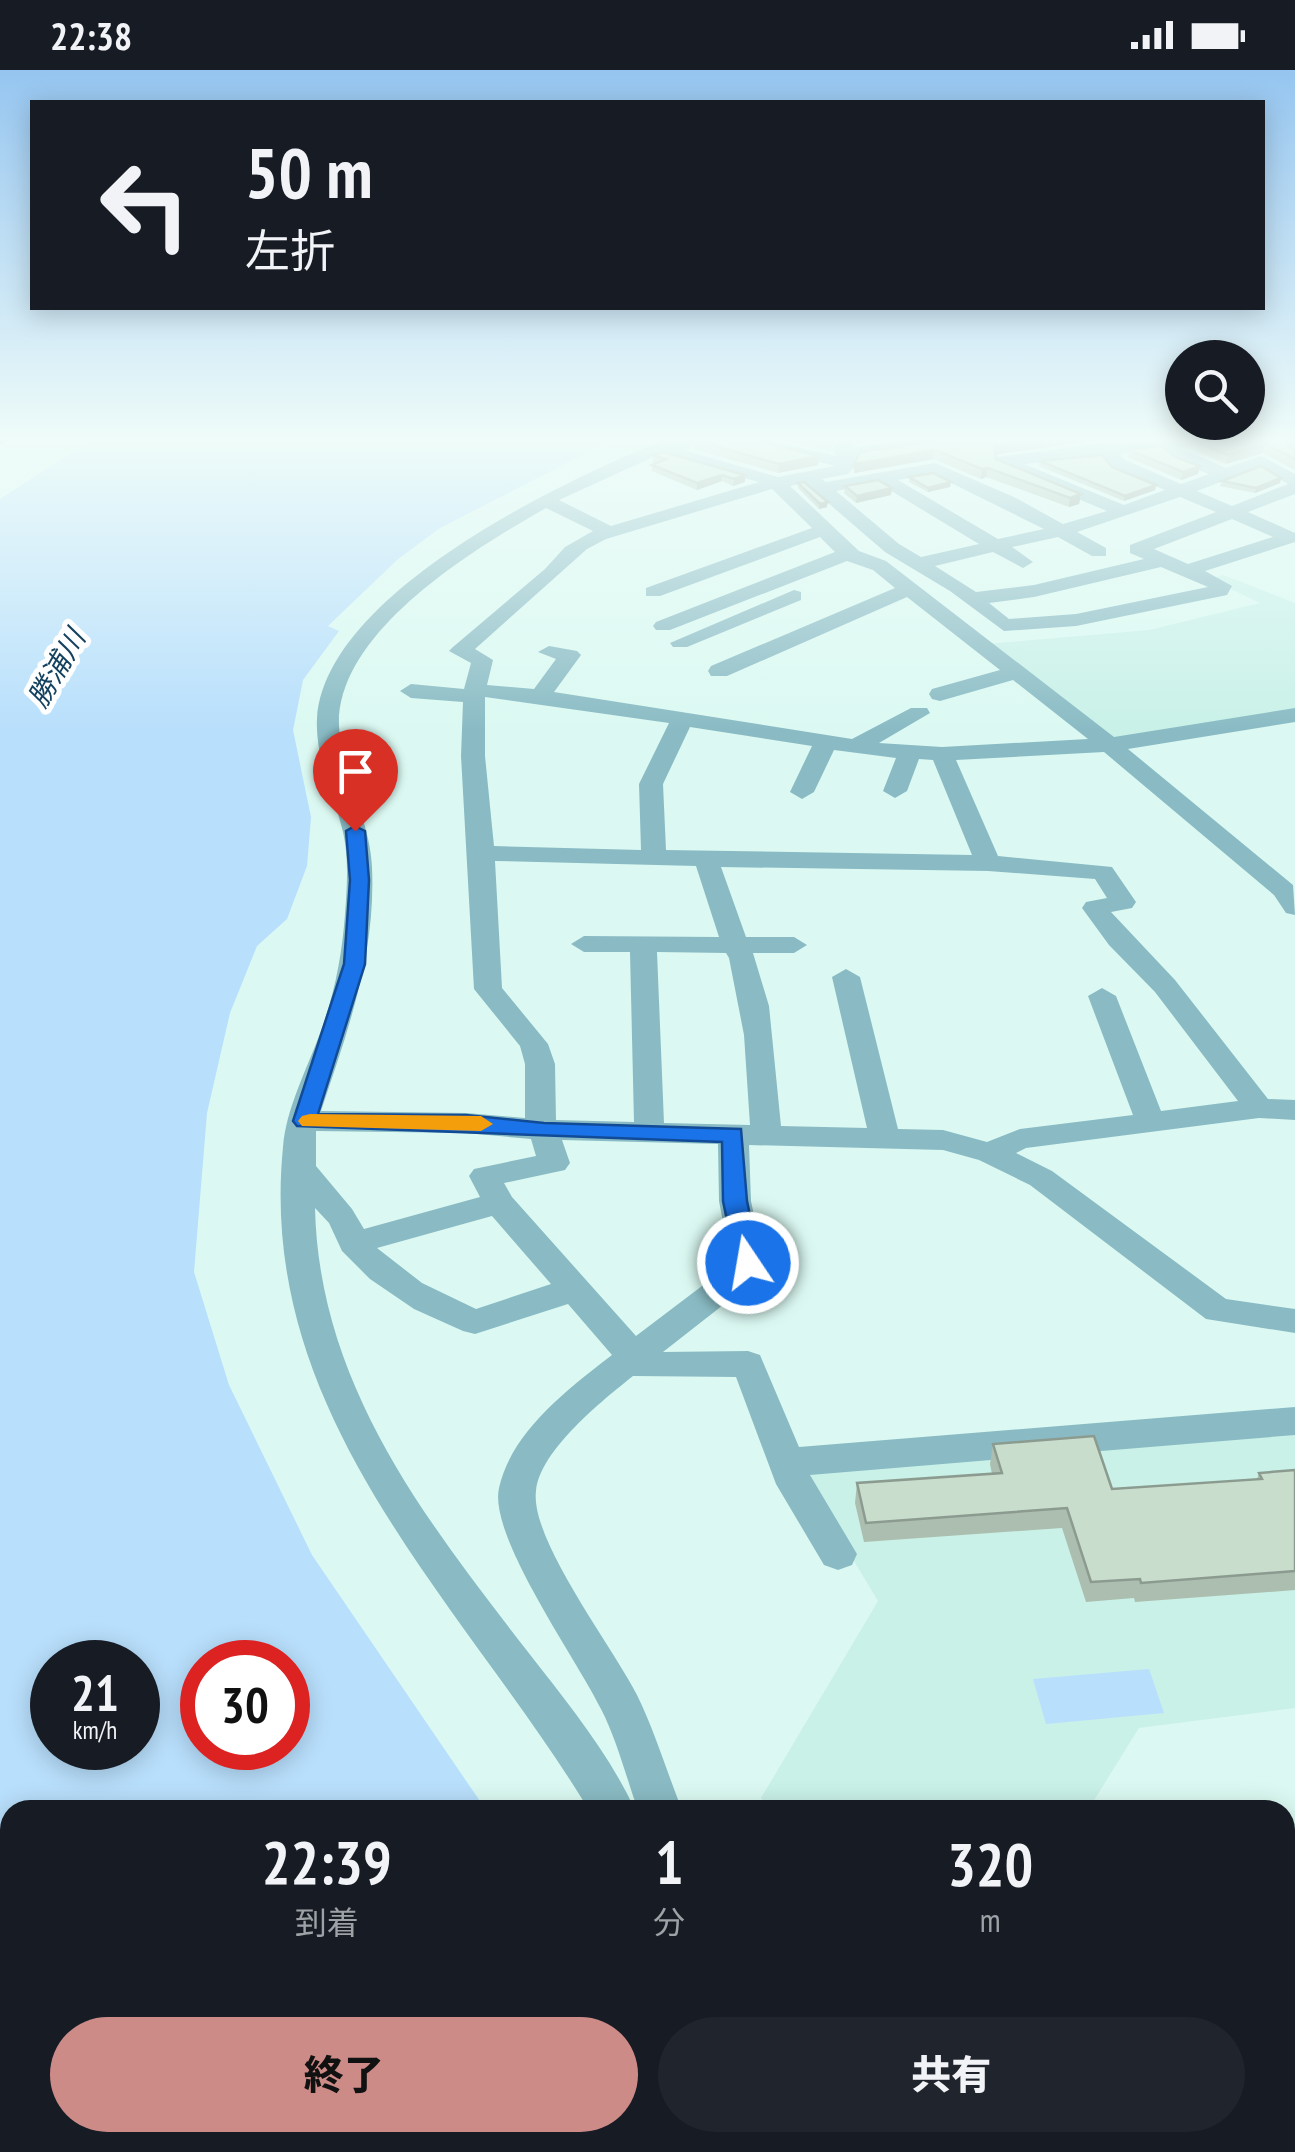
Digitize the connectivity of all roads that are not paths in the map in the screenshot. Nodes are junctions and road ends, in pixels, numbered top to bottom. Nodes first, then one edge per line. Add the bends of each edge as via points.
1 (482, 536) edge
2 (596, 536) edge
3 (805, 536) edge
4 (833, 536) edge
5 (878, 536) edge
6 (980, 536) edge
7 (1038, 536) edge
8 (1070, 536) edge
9 (1172, 536) edge
10 (1291, 536) edge
11 (997, 546) junction
12 (1099, 552) dead end
13 (858, 559) junction
14 (1161, 561) junction
15 (1023, 562) dead end
16 (918, 564) junction
17 (1187, 571) junction
18 (909, 589) junction
19 (653, 592) dead end
20 (972, 598) junction
21 (663, 626) dead end
22 (680, 643) dead end
23 (550, 652) dead end
24 (719, 671) dead end
25 (1017, 672) junction
26 (411, 691) dead end
27 (475, 693) junction
28 (940, 694) dead end
29 (540, 696) junction
30 (920, 713) dead end
31 (1295, 715) edge
32 (682, 719) junction
33 (826, 742) junction
34 (1109, 745) junction
35 (854, 746) junction
36 (909, 754) junction
37 (942, 754) junction
38 (895, 791) dead end
39 (802, 792) dead end
40 (482, 853) junction
41 (654, 858) junction
42 (706, 860) junction
43 (988, 863) junction
44 (1295, 907) edge
45 (584, 944) dead end
46 (643, 944) junction
47 (734, 945) junction
48 (794, 945) dead end
49 (846, 977) dead end
50 (1102, 996) dead end
51 (1259, 1108) junction
52 (1295, 1110) edge
53 (311, 1121) junction
54 (1151, 1124) junction
55 (544, 1130) junction
56 (649, 1131) junction
57 (750, 1135) junction
58 (885, 1138) junction
59 (990, 1153) junction
60 (298, 1158) junction
61 (500, 1204) junction
62 (354, 1243) junction
63 (574, 1289) junction
64 (1295, 1320) edge
65 (636, 1358) junction
66 (1295, 1421) edge
67 (788, 1462) junction
68 (838, 1554) dead end
69 (606, 1800) edge
70 (656, 1800) edge

1 - 53 street via 381,618 332,687 330,756 355,831 360,880 350,982
2 - 27 street via 461,648 482,660
3 - 19 street
4 - 13 street
5 - 16 street
6 - 11 street
7 - 11 street
8 - 12 street
9 - 14 street via 1137,549
10 - 17 street
11 - 15 street
11 - 16 street
13 - 18 street via 879,565
13 - 21 street
13 - 22 street
14 - 17 street
14 - 20 street via 1044,589
16 - 20 street
17 - 20 street via 1222,586 1220,591 1076,620 1004,625
18 - 24 street
18 - 25 street
23 - 29 street via 570,656
25 - 28 street
25 - 34 street
26 - 27 street
27 - 29 street
27 - 40 street
29 - 32 street
30 - 35 street
31 - 34 street
32 - 33 street
32 - 41 street via 652,784
33 - 35 street
33 - 39 street
34 - 37 street
34 - 44 street via 1284,890
35 - 36 street
36 - 37 street
36 - 38 street
37 - 43 street
40 - 41 street
40 - 55 street via 488,989 534,1044
41 - 42 street
42 - 43 street
42 - 47 street
43 - 51 street via 1103,872 1124,902 1095,908 1104,922 1165,986
45 - 46 street
46 - 47 street
46 - 56 street
47 - 48 street
47 - 57 street via 764,1069
49 - 58 street
50 - 54 street
51 - 52 street
51 - 54 street
53 - 55 street
53 - 60 street
54 - 59 street via 1020,1139
55 - 56 street
55 - 61 street via 554,1163 485,1176
56 - 57 street
57 - 58 street
57 - 65 street via 735,1201 748,1263 744,1272
58 - 59 street via 942,1140
59 - 64 street via 1041,1178 1218,1310
60 - 62 street
60 - 69 street via 300,1262 308,1306 348,1423 390,1496
61 - 62 street
61 - 63 street
62 - 63 street via 413,1296 475,1322
63 - 65 street
65 - 67 street via 641,1365 748,1364
65 - 70 street via 566,1414 532,1452 517,1508 526,1538 621,1705
66 - 67 street
67 - 68 street

